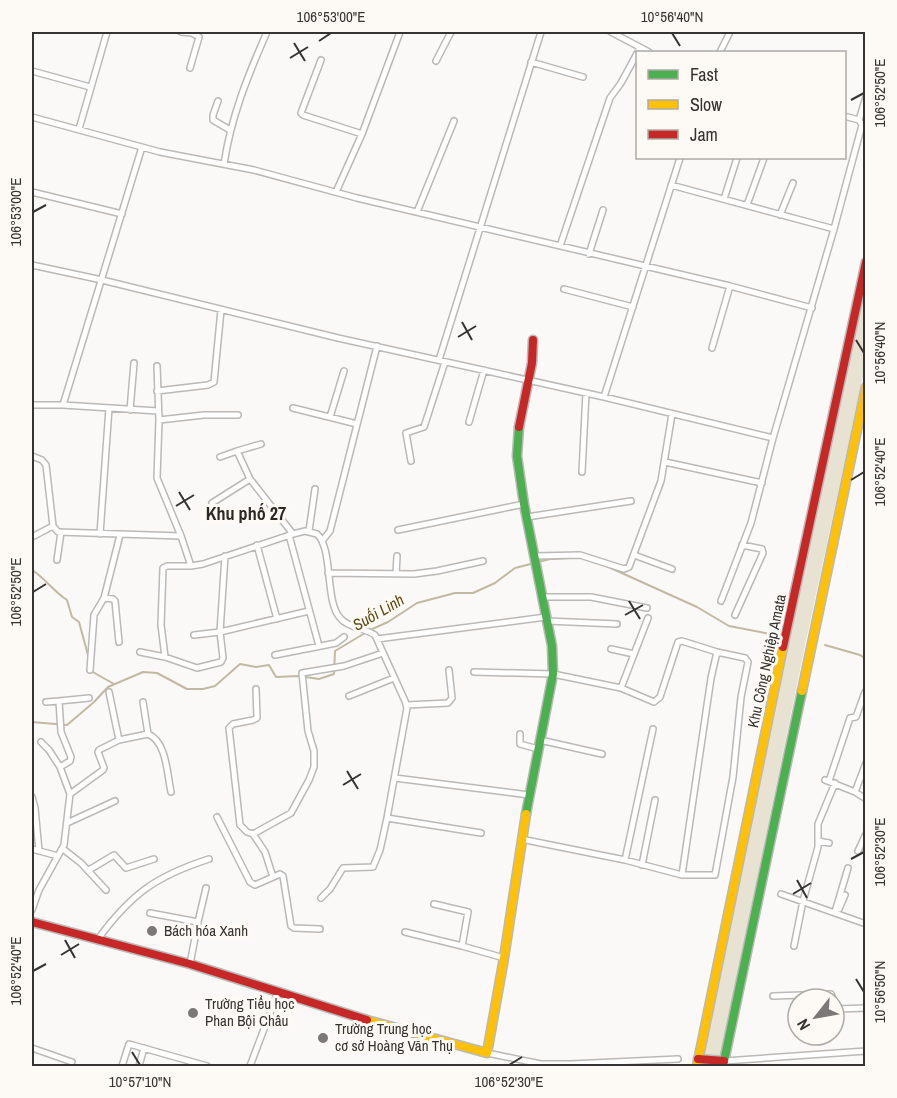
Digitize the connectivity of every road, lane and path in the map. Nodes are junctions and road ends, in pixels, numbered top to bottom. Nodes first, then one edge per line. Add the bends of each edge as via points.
1 (107, 32) edge
2 (181, 32) edge
3 (267, 32) edge
4 (400, 32) edge
5 (451, 32) edge
6 (541, 32) edge
7 (611, 32) edge
8 (730, 32) edge
9 (640, 48) junction
10 (638, 51) edge
11 (647, 51) edge
12 (720, 51) edge
13 (636, 55) edge
14 (321, 60) dead end
15 (436, 61) dead end
16 (531, 62) junction
17 (190, 68) dead end
18 (32, 71) edge
19 (583, 77) dead end
20 (90, 87) junction
21 (866, 97) edge
22 (218, 101) dead end
23 (32, 117) edge
24 (846, 117) edge
25 (859, 120) junction
26 (454, 121) dead end
27 (79, 129) junction
28 (230, 130) junction
29 (362, 134) junction
30 (142, 147) junction
31 (680, 159) edge
32 (737, 159) edge
33 (764, 159) edge
34 (224, 164) junction
35 (793, 183) dead end
36 (671, 185) junction
37 (32, 192) edge
38 (336, 192) junction
39 (724, 199) junction
40 (747, 205) junction
41 (603, 210) dead end
42 (417, 212) junction
43 (122, 214) junction
44 (780, 214) junction
45 (480, 227) junction
46 (834, 230) junction
47 (560, 246) junction
48 (589, 254) junction
49 (866, 262) edge
50 (32, 265) edge
51 (646, 266) junction
52 (102, 280) junction
53 (730, 286) junction
54 (564, 289) dead end
55 (633, 307) junction
56 (812, 308) junction
57 (221, 310) junction
58 (533, 340) dead end
59 (377, 346) junction
60 (712, 348) dead end
61 (442, 361) junction
62 (134, 363) dead end
63 (157, 366) dead end
64 (484, 370) junction
65 (344, 371) dead end
66 (529, 381) junction
67 (866, 387) edge
68 (157, 391) junction
69 (586, 393) junction
70 (604, 397) junction
71 (32, 405) edge
72 (63, 405) junction
73 (109, 408) junction
74 (293, 408) dead end
75 (130, 410) junction
76 (158, 411) junction
77 (672, 414) junction
78 (238, 415) dead end
79 (330, 417) junction
80 (159, 420) junction
81 (469, 422) dead end
82 (357, 424) junction
83 (773, 438) junction
84 (261, 444) dead end
85 (237, 451) junction
86 (32, 456) edge
87 (220, 457) dead end
88 (411, 460) dead end
89 (665, 462) junction
90 (582, 472) dead end
91 (250, 480) junction
92 (762, 483) junction
93 (315, 489) dead end
94 (631, 501) dead end
95 (212, 503) dead end
96 (524, 504) junction
97 (527, 517) junction
98 (53, 526) junction
99 (398, 530) dead end
100 (309, 531) junction
101 (61, 532) junction
102 (100, 534) junction
103 (291, 534) junction
104 (120, 535) junction
105 (182, 536) junction
106 (32, 537) edge
107 (322, 541) junction
108 (257, 545) junction
109 (742, 545) junction
110 (634, 555) junction
111 (225, 556) junction
112 (397, 556) dead end
113 (535, 556) junction
114 (57, 560) dead end
115 (483, 561) dead end
116 (191, 566) junction
117 (672, 569) dead end
118 (328, 573) junction
119 (396, 574) junction
120 (543, 597) junction
121 (104, 598) junction
122 (721, 602) dead end
123 (647, 608) dead end
124 (309, 611) junction
125 (735, 615) dead end
126 (648, 618) dead end
127 (277, 619) junction
128 (547, 619) junction
129 (616, 624) dead end
130 (220, 632) junction
131 (194, 635) dead end
132 (344, 637) dead end
133 (376, 637) junction
134 (119, 642) dead end
135 (319, 646) junction
136 (610, 649) dead end
137 (140, 652) dead end
138 (717, 652) junction
139 (383, 654) junction
140 (634, 654) junction
141 (275, 656) dead end
142 (165, 657) junction
143 (90, 670) dead end
144 (449, 670) dead end
145 (474, 672) dead end
146 (553, 674) junction
147 (394, 678) junction
148 (621, 688) junction
149 (256, 689) dead end
150 (109, 692) dead end
151 (865, 692) edge
152 (349, 696) dead end
153 (89, 698) dead end
154 (59, 701) junction
155 (46, 702) dead end
156 (143, 702) dead end
157 (406, 705) junction
158 (652, 729) dead end
159 (148, 734) junction
160 (520, 734) dead end
161 (118, 740) junction
162 (41, 742) dead end
163 (539, 744) junction
164 (602, 754) dead end
165 (866, 763) edge
166 (60, 767) junction
167 (395, 778) junction
168 (830, 782) junction
169 (171, 792) dead end
170 (855, 792) junction
171 (70, 794) junction
172 (529, 795) junction
173 (32, 797) edge
174 (866, 799) edge
175 (655, 800) dead end
176 (115, 801) dead end
177 (217, 817) dead end
178 (387, 818) junction
179 (68, 823) junction
180 (481, 833) dead end
181 (253, 834) junction
182 (866, 834) edge
183 (520, 839) junction
184 (818, 841) junction
185 (829, 843) dead end
186 (32, 849) edge
187 (63, 849) junction
188 (39, 851) junction
189 (858, 851) dead end
190 (58, 856) junction
191 (154, 859) dead end
192 (209, 859) dead end
193 (625, 860) junction
194 (642, 865) junction
195 (848, 868) dead end
196 (89, 870) junction
197 (682, 875) junction
198 (273, 877) junction
199 (206, 888) dead end
200 (106, 890) dead end
201 (781, 894) dead end
202 (845, 895) dead end
203 (321, 898) dead end
204 (803, 901) junction
205 (434, 904) dead end
206 (32, 910) edge
207 (150, 913) dead end
208 (836, 913) junction
209 (32, 922) edge
210 (198, 922) junction
211 (866, 924) edge
212 (320, 928) dead end
213 (405, 932) dead end
214 (98, 939) junction
215 (462, 946) junction
216 (794, 946) dead end
217 (504, 958) junction
218 (190, 964) junction
219 (278, 992) junction
220 (773, 996) dead end
221 (786, 996) edge
222 (866, 1008) edge
223 (846, 1009) edge
224 (32, 1048) edge
225 (144, 1048) junction
226 (866, 1051) edge
227 (487, 1053) junction
228 (678, 1059) dead end
229 (72, 1062) dead end
230 (698, 1063) edge
231 (723, 1064) edge
232 (553, 1065) edge
233 (122, 1066) edge
234 (139, 1066) edge
235 (207, 1066) edge
236 (250, 1066) edge

1 - 20 street
2 - 17 street via 199,37
3 - 28 street
4 - 29 street
5 - 15 street
6 - 16 street
7 - 9 street
8 - 12 street
9 - 10 street
9 - 11 street
13 - 47 street via 610,98
14 - 29 street via 301,113
16 - 19 street
16 - 45 street
18 - 20 street
20 - 27 street
21 - 25 street
22 - 28 street via 213,120
23 - 27 street
24 - 25 street
25 - 46 street via 862,125
26 - 42 street
27 - 30 street
28 - 34 street
29 - 38 street
30 - 34 street
30 - 43 street
31 - 36 street
32 - 39 street
33 - 40 street
34 - 38 street
35 - 44 street
36 - 39 street
36 - 51 street
37 - 43 street
38 - 42 street
39 - 40 street
40 - 44 street
41 - 48 street
42 - 45 street
43 - 52 street
44 - 46 street
45 - 47 street
45 - 61 street
46 - 56 street
47 - 48 street
48 - 51 street
49 - 230 street, Khu Công Nghiệp Amata
50 - 52 street
51 - 53 street
51 - 55 street
52 - 57 street
52 - 72 street
53 - 56 street
53 - 60 street
54 - 55 street
55 - 70 street
56 - 83 street
57 - 59 street
57 - 68 street via 214,382
58 - 66 street
59 - 61 street
59 - 82 street
61 - 64 street
61 - 88 street via 424,427 406,433
62 - 75 street
63 - 68 street
64 - 66 street
64 - 81 street
65 - 79 street
66 - 69 street
66 - 96 street via 516,456
67 - 231 street
68 - 76 street
69 - 70 street
69 - 90 street
70 - 77 street
71 - 72 street
72 - 73 street
73 - 75 street
73 - 102 street
74 - 79 street
75 - 76 street
76 - 80 street
77 - 83 street
77 - 89 street
78 - 80 street
79 - 82 street
80 - 105 street via 157,478
82 - 107 street via 330,531
83 - 92 street
84 - 85 street
85 - 87 street
85 - 91 street
86 - 98 street via 46,465
89 - 92 street
89 - 110 street
91 - 95 street
91 - 103 street
92 - 109 street
93 - 100 street
94 - 97 street
96 - 97 street
96 - 99 street
97 - 113 street
98 - 101 street
98 - 106 street
100 - 103 street
100 - 107 street
101 - 102 street
101 - 114 street
102 - 104 street
103 - 108 street
103 - 124 street
104 - 105 street
104 - 121 street
105 - 116 street
107 - 118 street
108 - 111 street
108 - 127 street
109 - 122 street
109 - 125 street via 762,549 763,553
110 - 113 street via 624,569 570,553
110 - 117 street
111 - 116 street
111 - 130 street
112 - 119 street
113 - 120 street
115 - 119 street via 437,572
116 - 142 street via 163,568 161,625
118 - 119 street
118 - 133 street via 338,615 344,622
120 - 123 street via 591,597
120 - 128 street
121 - 134 street via 115,601
121 - 143 street via 94,615
124 - 127 street
124 - 135 street
126 - 140 street
127 - 130 street
128 - 129 street
128 - 133 street
128 - 146 street
130 - 131 street
130 - 142 street via 223,658 219,664 197,668
132 - 135 street
133 - 139 street
135 - 141 street
136 - 140 street
137 - 142 street
138 - 148 street via 678,642 660,697 654,702
138 - 197 street
138 - 197 street via 748,662 733,777 717,873
139 - 147 street
139 - 181 street via 302,673 314,767 291,813
140 - 148 street
144 - 157 street via 451,700
145 - 146 street
146 - 148 street
146 - 163 street
147 - 152 street
147 - 157 street
149 - 181 street via 257,718 229,728 240,825
150 - 161 street
151 - 168 street via 856,717 850,718
153 - 154 street
154 - 155 street
154 - 166 street via 61,732 71,759
156 - 159 street
157 - 167 street
158 - 193 street
159 - 161 street
159 - 169 street via 162,747
160 - 163 street via 520,744
161 - 171 street via 98,752 105,768
162 - 166 street
163 - 164 street
163 - 172 street
165 - 170 street
166 - 171 street
167 - 172 street
167 - 178 street
168 - 170 street
168 - 184 street via 818,824
170 - 174 street
171 - 179 street
172 - 183 street
173 - 188 street
175 - 194 street
176 - 179 street
177 - 198 street via 252,884
178 - 180 street
178 - 203 street via 373,867 343,868
179 - 187 street
181 - 198 street via 265,852
182 - 189 street
183 - 193 street
183 - 217 street
184 - 185 street
184 - 204 street
186 - 188 street
187 - 190 street
187 - 196 street
188 - 190 street
190 - 206 street
191 - 196 street via 126,868 114,855
192 - 214 street via 180,868 152,884 122,908
193 - 194 street
194 - 197 street
195 - 208 street
196 - 200 street
198 - 212 street via 283,876 291,926
199 - 210 street
201 - 204 street
202 - 208 street
204 - 208 street
204 - 216 street
205 - 215 street via 468,912
207 - 210 street
208 - 211 street
209 - 214 street
210 - 218 street
213 - 215 street
214 - 218 street
215 - 217 street
217 - 227 street
218 - 219 street
219 - 227 street
219 - 236 street
220 - 221 street
222 - 223 street
224 - 229 street
225 - 233 street via 129,1044
225 - 234 street
225 - 235 street
226 - 231 street
227 - 232 street
228 - 232 street
230 - 231 street

